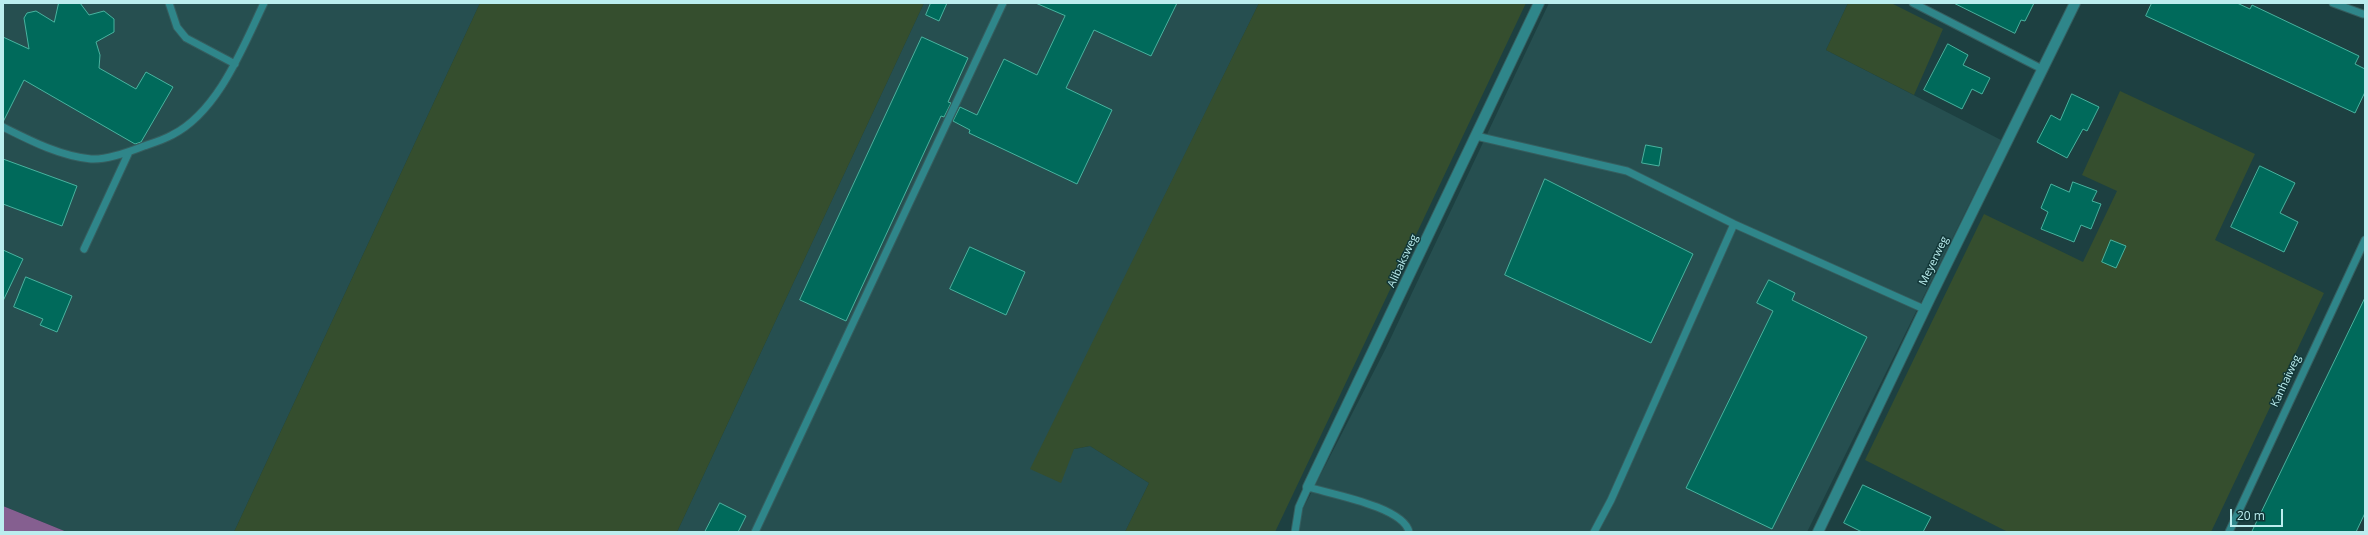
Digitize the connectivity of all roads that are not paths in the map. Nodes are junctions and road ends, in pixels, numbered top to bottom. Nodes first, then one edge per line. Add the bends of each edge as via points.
1 (169, 3) edge
2 (264, 3) edge
3 (1002, 3) edge
4 (1539, 3) edge
5 (1913, 3) edge
6 (2075, 3) edge
7 (2333, 3) edge
8 (2364, 13) edge
9 (235, 64) junction
10 (2042, 69) junction
11 (3, 128) edge
12 (1476, 136) junction
13 (129, 152) junction
14 (1734, 224) junction
15 (2365, 240) edge
16 (84, 249) dead end
17 (1924, 309) junction
18 (1308, 487) junction
19 (755, 532) edge
20 (1295, 532) edge
21 (1409, 532) edge
22 (1594, 532) edge
23 (1818, 532) edge
24 (2229, 532) edge

1 - 9 lane via 176,28 186,38
2 - 9 lane
3 - 19 lane
4 - 12 street, Alibaksweg
5 - 10 lane
6 - 10 street, Meyerweg
7 - 8 lane
9 - 13 lane via 214,98 197,116 173,135
10 - 17 street, Meyerweg
11 - 13 lane via 49,149 92,159
12 - 14 lane via 1627,171
12 - 18 street, Alibaksweg
13 - 16 lane
14 - 17 lane
14 - 22 lane via 1611,500
15 - 24 lane, Kanhaiweg
17 - 23 street, Meyerweg
18 - 20 lane, Alibaksweg via 1299,507
18 - 21 lane via 1375,506 1398,517

